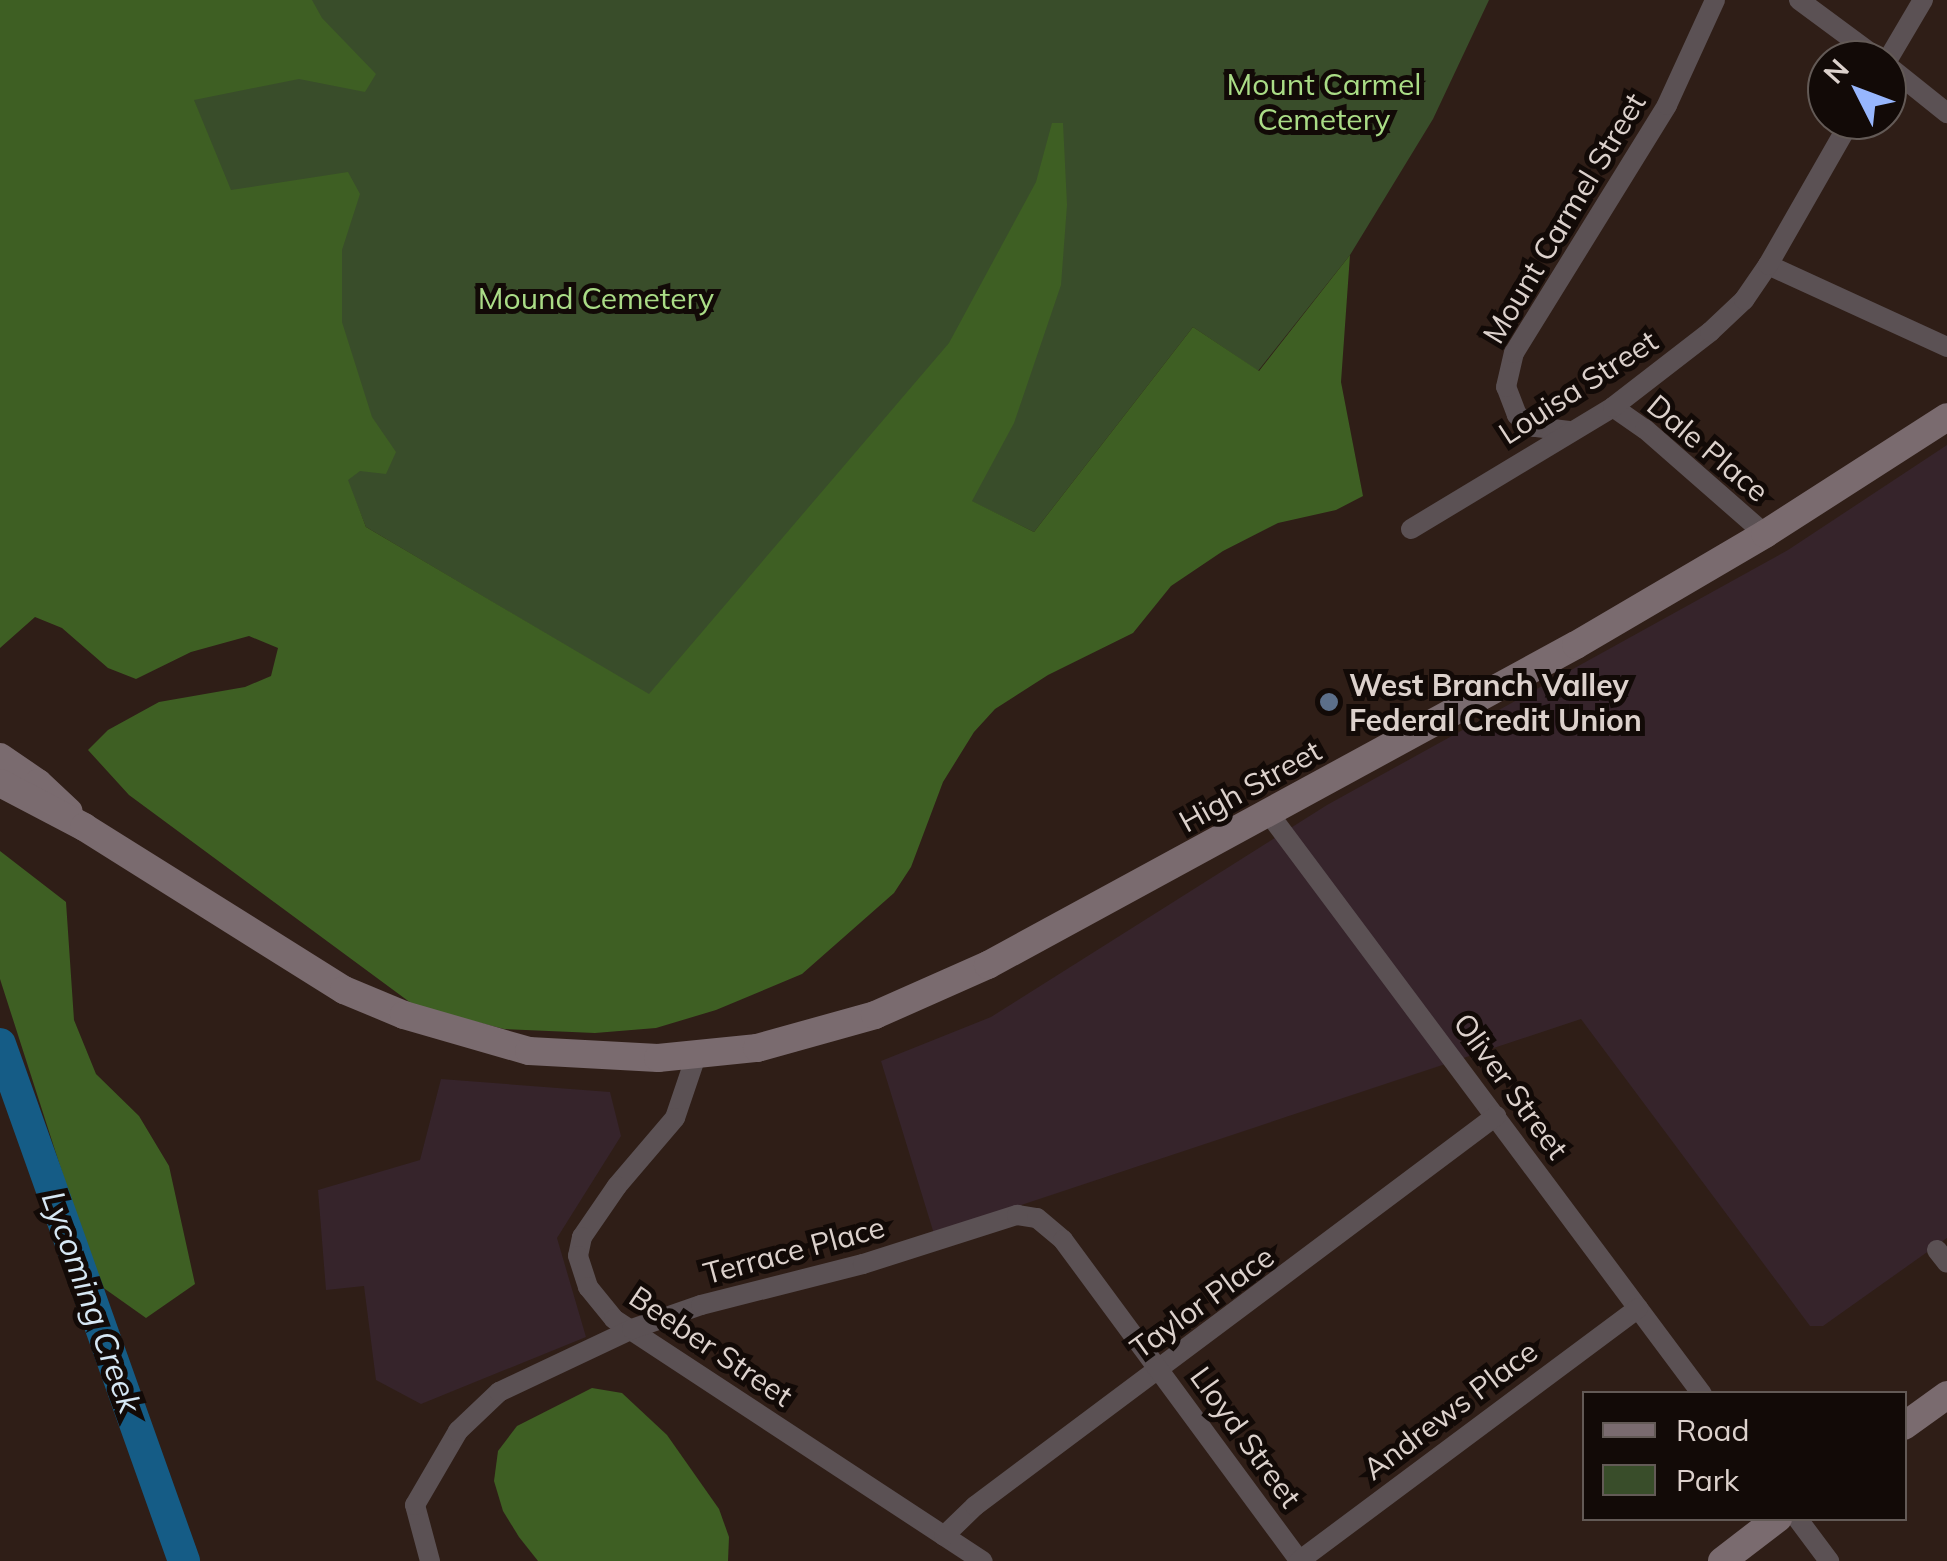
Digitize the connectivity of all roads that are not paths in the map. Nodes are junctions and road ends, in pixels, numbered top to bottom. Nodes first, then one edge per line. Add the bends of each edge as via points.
1 (1715, 0) edge
2 (1799, 0) edge
3 (1923, 0) edge
4 (1854, 40) edge
5 (1898, 40) edge
6 (1907, 80) edge
7 (1947, 113) edge
8 (1839, 140) edge
9 (1768, 266) junction
10 (1947, 347) edge
11 (1613, 408) junction
12 (1947, 418) edge
13 (1571, 430) junction
14 (1411, 528) dead end
15 (1764, 534) junction
16 (5, 769) edge
17 (1270, 815) junction
18 (84, 828) junction
19 (696, 1056) junction
20 (1496, 1116) junction
21 (1027, 1215) joint
22 (1638, 1308) junction
23 (632, 1329) junction
24 (1159, 1370) junction
25 (1700, 1391) edge
26 (1947, 1395) edge
27 (1907, 1424) edge
28 (1774, 1521) edge
29 (1799, 1521) edge
30 (944, 1536) junction
31 (430, 1561) edge
32 (982, 1561) edge
33 (1300, 1561) edge
34 (1722, 1561) edge
35 (1829, 1561) edge

1 - 13 street, Mount Carmel Street via 1666,105 1514,353 1506,387 1517,414 1534,427
2 - 4 street
3 - 5 street
6 - 7 street
8 - 9 street, Louisa Street
9 - 10 street
9 - 11 street, Louisa Street via 1710,332
11 - 13 street, Louisa Street
11 - 15 street, Dale Place via 1646,429
12 - 15 main road, High Street
13 - 14 street, Louisa Street
15 - 17 main road, High Street
16 - 18 main road
16 - 18 main road via 26,800
17 - 19 main road, High Street via 936,990 791,1041
17 - 20 street, Oliver Street
18 - 19 main road, High Street via 344,990 464,1035 592,1057
19 - 23 street, Beeber Street via 675,1118 582,1238 578,1256 588,1287 614,1319
20 - 22 street, Oliver Street
20 - 24 street, Taylor Place
21 - 23 street, Terrace Place
21 - 24 street, Lloyd Street via 1063,1240
22 - 25 street, Oliver Street
22 - 33 street, Andrews Place
23 - 30 street, Beeber Street
23 - 31 street, Terrace Place via 520,1379 480,1406 440,1455 415,1505
24 - 30 street, Taylor Place
24 - 33 street, Lloyd Street
26 - 27 main road
28 - 34 main road
29 - 35 street
30 - 32 street, Beeber Street

